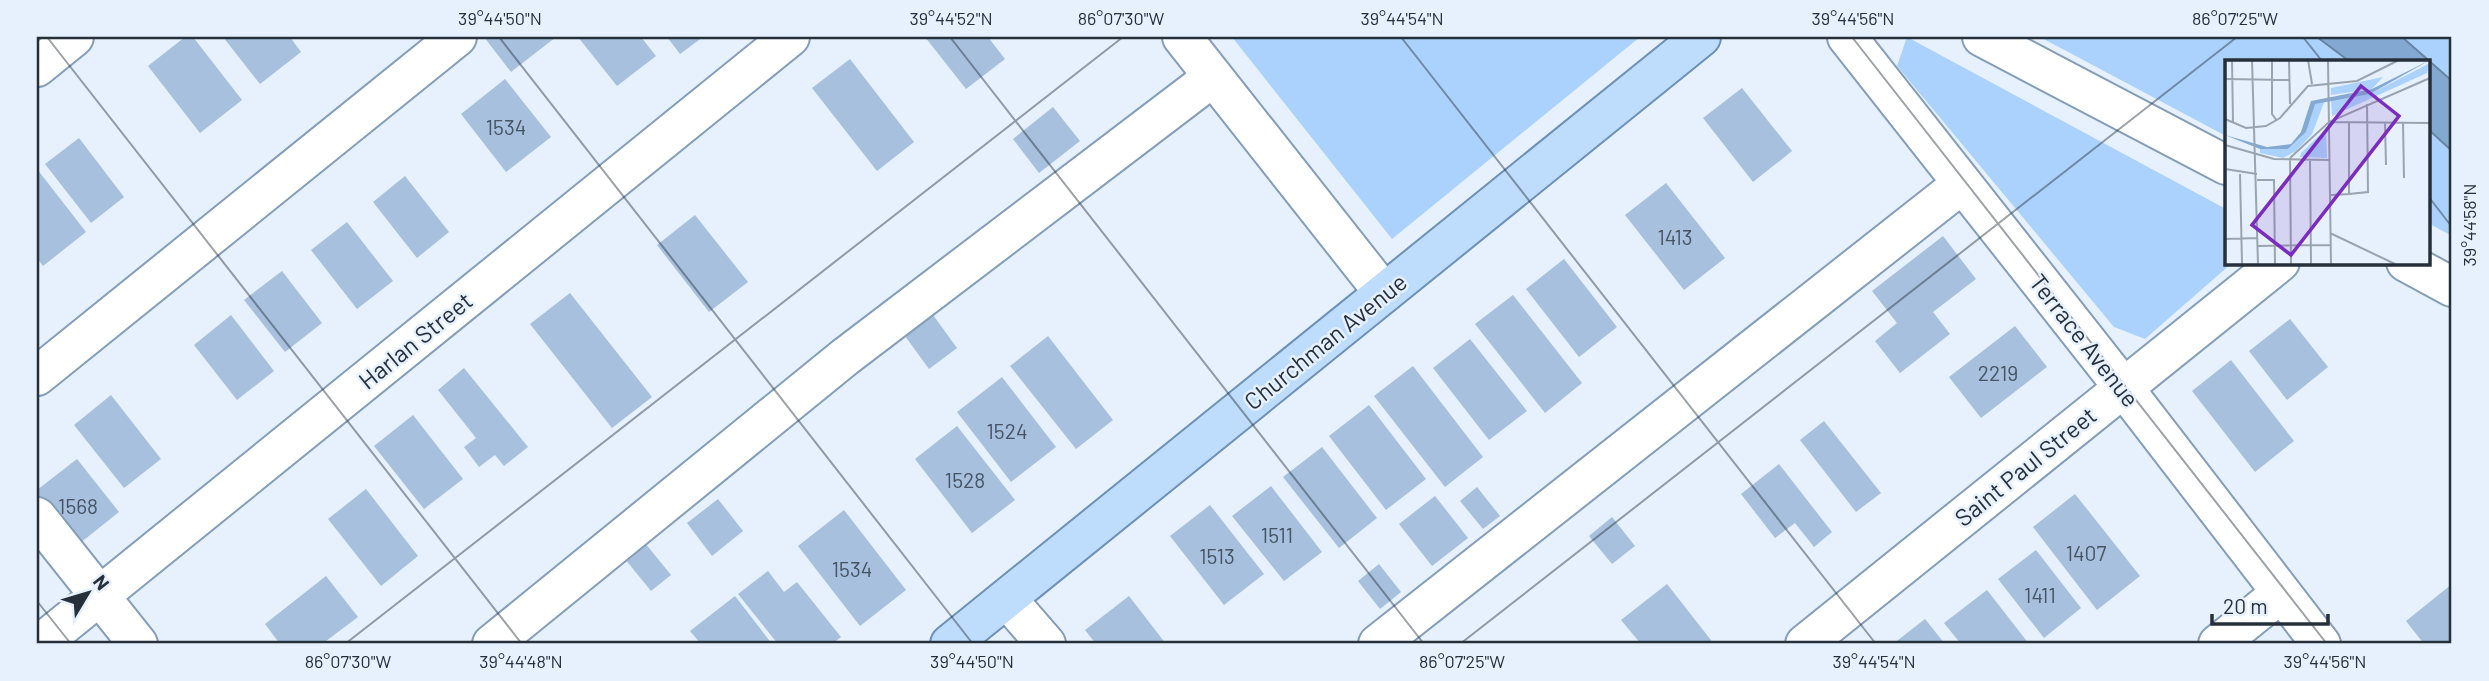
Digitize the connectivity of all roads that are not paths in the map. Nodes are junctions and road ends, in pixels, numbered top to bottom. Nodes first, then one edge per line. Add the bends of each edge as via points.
1 (74, 37) edge
2 (457, 37) edge
3 (790, 37) edge
4 (1182, 37) edge
5 (1701, 37) edge
6 (1847, 37) edge
7 (1982, 37) edge
8 (37, 67) edge
9 (1213, 77) junction
10 (2225, 164) edge
11 (1962, 184) junction
12 (2277, 264) edge
13 (2410, 264) edge
14 (2452, 287) edge
15 (1384, 293) junction
16 (37, 376) edge
17 (2123, 387) junction
18 (37, 517) edge
19 (2281, 593) junction
20 (99, 597) junction
21 (1007, 599) junction
22 (40, 644) edge
23 (138, 644) edge
24 (492, 644) edge
25 (950, 644) edge
26 (1046, 644) edge
27 (1378, 644) edge
28 (1805, 644) edge
29 (2218, 644) edge
30 (2320, 644) edge

1 - 8 street
2 - 16 street
3 - 20 street, Harlan Street
4 - 9 street
5 - 15 main road, Churchman Avenue
6 - 11 street, Terrace Avenue
7 - 10 street
9 - 15 street
9 - 24 street via 845,357
11 - 17 street, Terrace Avenue
11 - 27 street
12 - 17 street, Saint Paul Street
13 - 14 street
15 - 21 main road, Churchman Avenue
17 - 19 street, Terrace Avenue
17 - 28 street, Saint Paul Street
18 - 20 street
19 - 29 street
19 - 30 street, Terrace Avenue
20 - 22 street, Harlan Street
20 - 23 street
21 - 25 main road, Churchman Avenue
21 - 26 street

